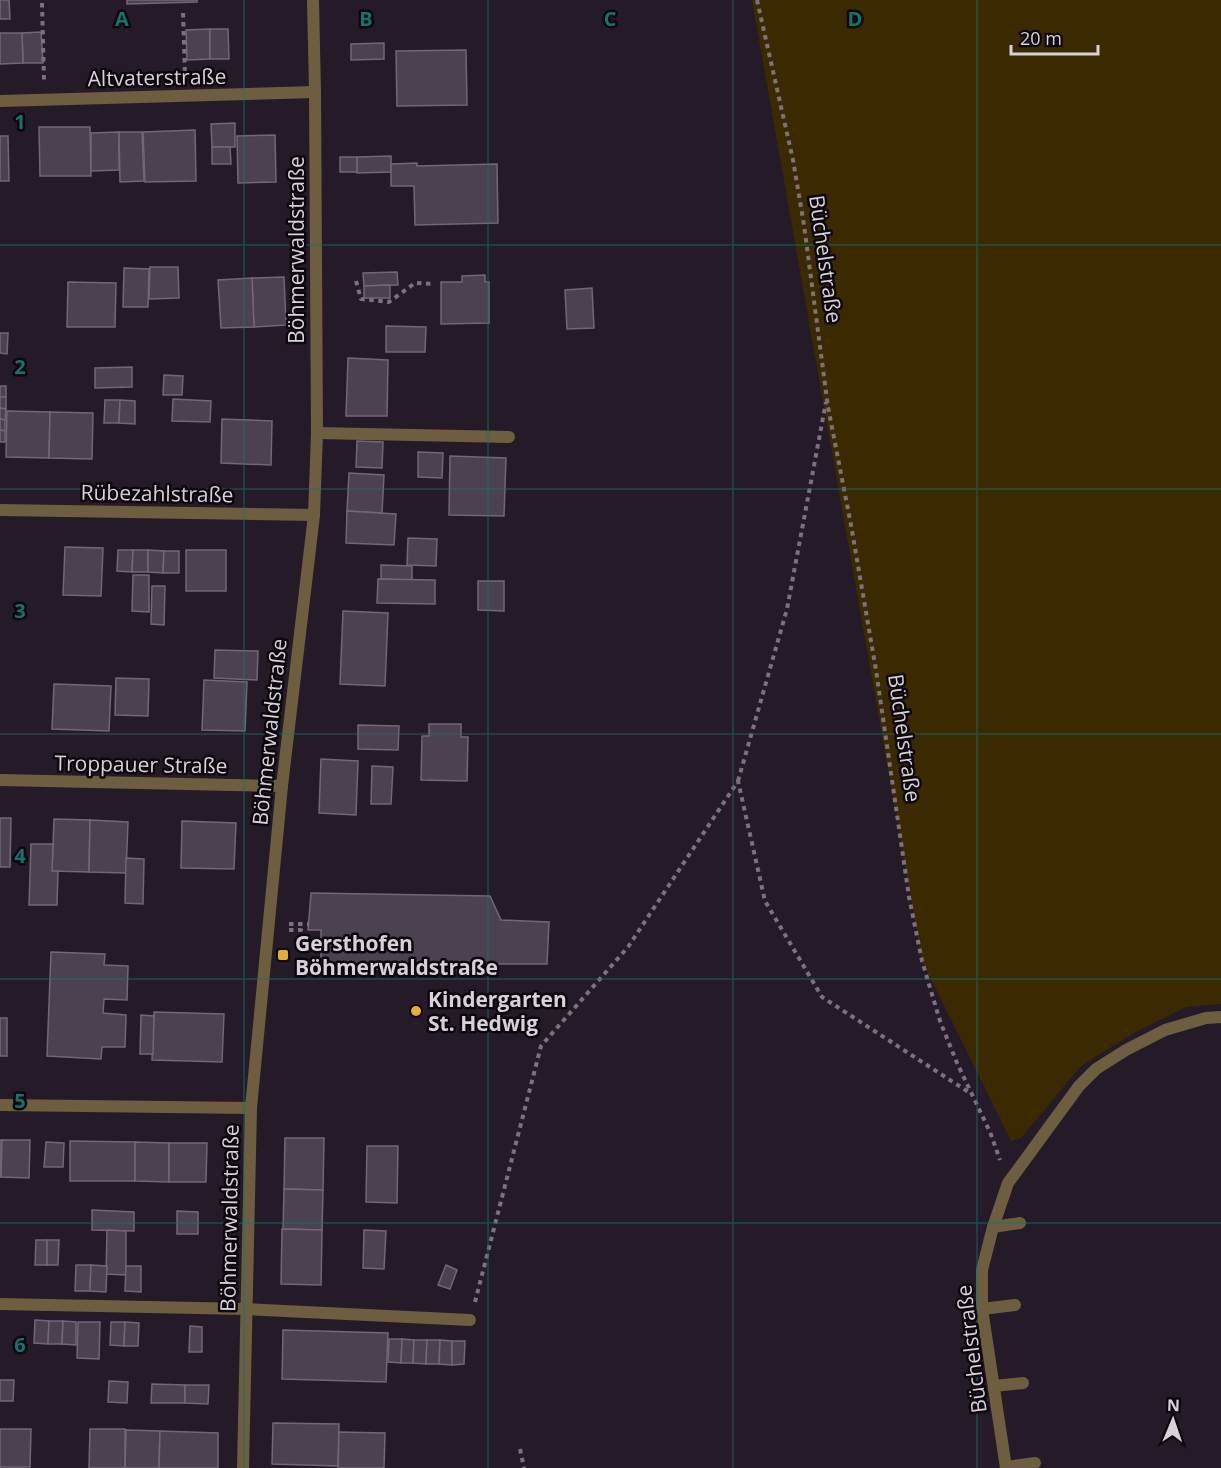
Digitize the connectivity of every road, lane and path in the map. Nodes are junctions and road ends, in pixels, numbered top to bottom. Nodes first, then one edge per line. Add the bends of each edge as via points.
1 (313, 0) edge
2 (757, 0) edge
3 (42, 3) dead end
4 (183, 13) dead end
5 (315, 92) junction
6 (186, 95) junction
7 (45, 99) junction
8 (0, 101) edge
9 (356, 281) dead end
10 (433, 284) dead end
11 (826, 398) junction
12 (317, 433) junction
13 (509, 437) dead end
14 (0, 510) edge
15 (314, 515) junction
16 (0, 780) edge
17 (738, 781) junction
18 (282, 786) junction
19 (309, 924) dead end
20 (285, 930) dead end
21 (1221, 1017) edge
22 (972, 1094) junction
23 (0, 1105) edge
24 (251, 1108) junction
25 (1008, 1183) junction
26 (1020, 1223) dead end
27 (993, 1227) junction
28 (0, 1304) edge
29 (1015, 1305) dead end
30 (246, 1309) junction
31 (982, 1309) junction
32 (470, 1320) joint
33 (1023, 1383) dead end
34 (994, 1386) junction
35 (520, 1449) dead end
36 (1035, 1463) dead end
37 (243, 1468) edge
38 (524, 1468) edge
39 (1006, 1468) edge

1 - 5 street, Böhmerwaldstraße
2 - 11 path, Büchelstraße via 802,214
3 - 7 path
4 - 6 path
5 - 6 street, Altvaterstraße
5 - 12 street, Böhmerwaldstraße
6 - 7 street, Altvaterstraße
7 - 8 street, Altvaterstraße
9 - 10 path via 362,299 389,302 415,283
11 - 17 path via 787,609
11 - 22 path, Büchelstraße via 872,648 922,961 940,1020
12 - 13 street
12 - 15 street, Böhmerwaldstraße
14 - 15 street, Rübezahlstraße
15 - 18 street, Böhmerwaldstraße
16 - 18 street, Troppauer Straße
17 - 22 path via 765,901 822,997
17 - 32 path via 628,947 541,1046
18 - 24 street, Böhmerwaldstraße
19 - 20 path via 299,924 301,930
21 - 25 street via 1165,1030 1096,1069 1079,1086
22 - 25 path, Büchelstraße
23 - 24 street
24 - 30 street, Böhmerwaldstraße
25 - 27 street, Büchelstraße
26 - 27 street
27 - 31 street, Büchelstraße via 982,1270
28 - 30 street
29 - 31 street
30 - 32 street
30 - 37 street, Böhmerwaldstraße
31 - 34 street, Büchelstraße
33 - 34 street
34 - 39 street, Büchelstraße
35 - 38 path
36 - 39 street

